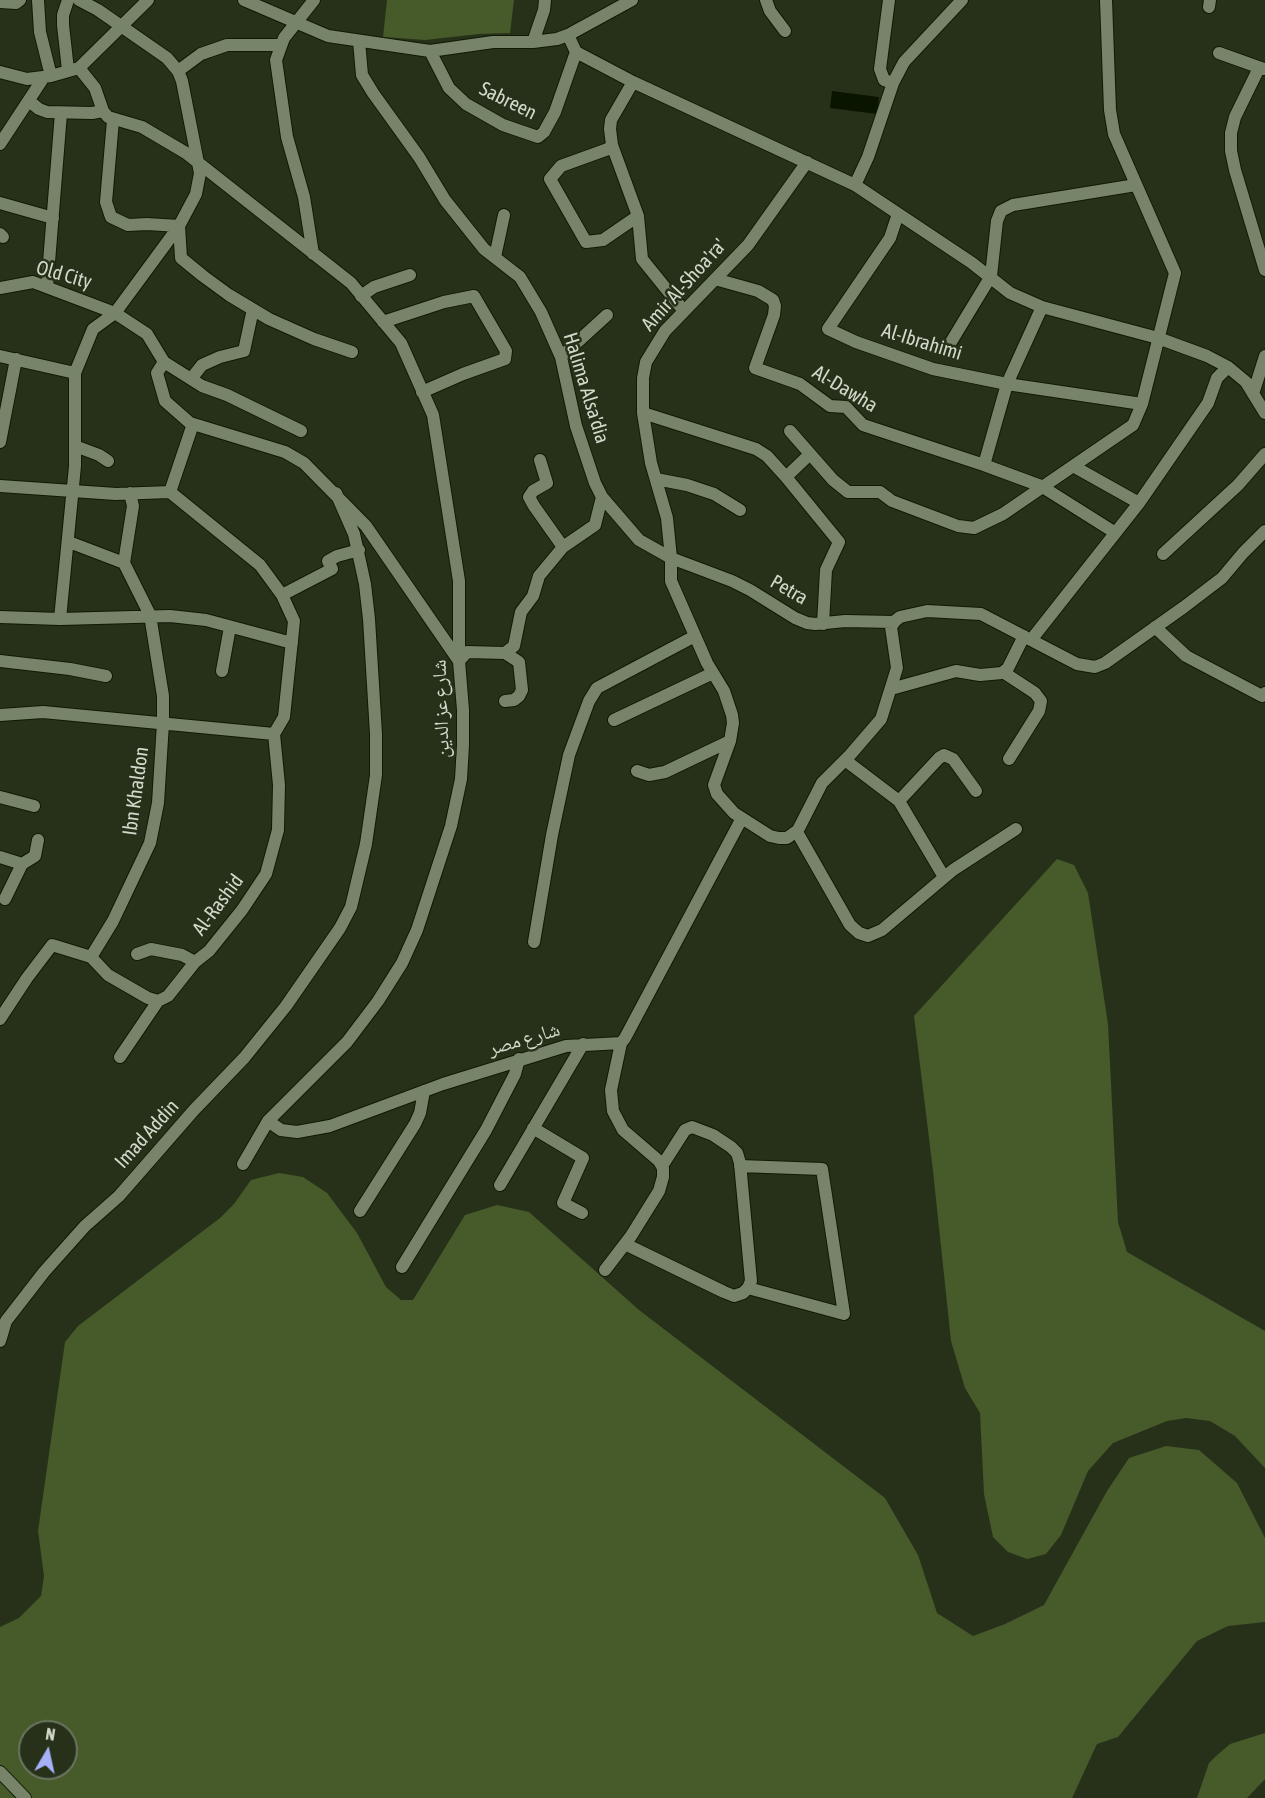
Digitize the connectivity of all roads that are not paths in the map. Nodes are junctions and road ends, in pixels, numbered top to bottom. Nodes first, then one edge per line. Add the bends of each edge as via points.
1 (20, 0) edge
2 (38, 0) edge
3 (68, 0) edge
4 (79, 0) edge
5 (148, 0) edge
6 (244, 0) edge
7 (314, 0) edge
8 (545, 0) edge
9 (632, 0) edge
10 (766, 0) edge
11 (890, 0) edge
12 (962, 0) edge
13 (1106, 0) edge
14 (0, 2) edge
15 (297, 22) junction
16 (121, 28) junction
17 (785, 31) dead end
18 (568, 35) junction
19 (359, 41) junction
20 (533, 42) junction
21 (280, 45) junction
22 (430, 51) junction
23 (576, 52) junction
24 (1219, 53) dead end
25 (73, 69) junction
26 (1262, 69) edge
27 (178, 71) junction
28 (0, 72) edge
29 (48, 77) junction
30 (633, 81) junction
31 (893, 83) junction
32 (29, 101) junction
33 (103, 111) junction
34 (61, 113) junction
35 (113, 120) junction
36 (0, 144) edge
37 (612, 145) junction
38 (807, 162) junction
39 (200, 166) junction
40 (855, 185) junction
41 (1136, 185) junction
42 (0, 203) edge
43 (504, 214) dead end
44 (898, 214) junction
45 (638, 216) junction
46 (53, 218) junction
47 (179, 226) junction
48 (313, 254) junction
49 (495, 257) junction
50 (1265, 270) edge
51 (410, 275) dead end
52 (991, 276) junction
53 (716, 279) junction
54 (47, 287) junction
55 (0, 288) edge
56 (362, 296) junction
57 (1042, 307) junction
58 (252, 309) junction
59 (684, 311) junction
60 (116, 313) junction
61 (607, 315) dead end
62 (383, 322) junction
63 (1158, 338) junction
64 (951, 342) dead end
65 (352, 352) dead end
66 (0, 356) edge
67 (561, 357) junction
68 (16, 359) junction
69 (1264, 359) edge
70 (164, 362) junction
71 (1228, 367) junction
72 (75, 373) junction
73 (191, 380) junction
74 (1007, 384) junction
75 (422, 392) junction
76 (1253, 394) junction
77 (1142, 404) junction
78 (3, 408) edge
79 (643, 413) junction
80 (1265, 413) edge
81 (193, 424) junction
82 (301, 431) dead end
83 (790, 431) dead end
84 (0, 441) edge
85 (75, 446) junction
86 (810, 454) junction
87 (1265, 454) edge
88 (540, 460) dead end
89 (108, 461) dead end
90 (984, 465) junction
91 (1073, 466) junction
92 (786, 477) junction
93 (656, 478) junction
94 (0, 486) edge
95 (1041, 486) junction
96 (73, 491) junction
97 (170, 492) junction
98 (336, 493) junction
99 (130, 494) junction
100 (602, 497) junction
101 (1139, 503) junction
102 (740, 510) dead end
103 (1265, 531) edge
104 (1114, 532) junction
105 (69, 542) junction
106 (563, 547) junction
107 (359, 550) junction
108 (1163, 554) dead end
109 (671, 558) junction
110 (124, 563) junction
111 (282, 595) junction
112 (150, 616) junction
113 (0, 617) edge
114 (60, 619) junction
115 (894, 622) junction
116 (823, 624) junction
117 (230, 627) junction
118 (1155, 627) junction
119 (695, 636) junction
120 (1028, 638) junction
121 (292, 644) junction
122 (505, 653) junction
123 (0, 661) edge
124 (459, 661) junction
125 (222, 671) dead end
126 (1003, 672) junction
127 (713, 673) junction
128 (106, 676) dead end
129 (891, 689) junction
130 (1265, 693) edge
131 (505, 701) dead end
132 (0, 715) edge
133 (614, 720) dead end
134 (163, 723) junction
135 (274, 734) junction
136 (730, 741) junction
137 (1009, 759) dead end
138 (845, 760) junction
139 (637, 771) dead end
140 (976, 792) dead end
141 (0, 797) edge
142 (898, 801) junction
143 (33, 806) dead end
144 (742, 818) junction
145 (1016, 830) dead end
146 (797, 832) junction
147 (38, 840) dead end
148 (0, 857) edge
149 (22, 864) junction
150 (944, 877) junction
151 (5, 899) dead end
152 (534, 942) dead end
153 (137, 954) dead end
154 (91, 957) junction
155 (195, 962) junction
156 (158, 1001) junction
157 (0, 1019) edge
158 (621, 1043) junction
159 (583, 1044) junction
160 (120, 1057) dead end
161 (519, 1059) junction
162 (424, 1091) junction
163 (268, 1121) junction
164 (533, 1128) junction
165 (243, 1164) dead end
166 (662, 1166) junction
167 (740, 1166) junction
168 (500, 1185) dead end
169 (360, 1211) dead end
170 (582, 1213) dead end
171 (625, 1244) junction
172 (402, 1267) dead end
173 (605, 1270) dead end
174 (748, 1288) junction
175 (0, 1341) edge
176 (0, 1772) edge
177 (25, 1798) edge

1 - 14 street
2 - 29 street
3 - 25 street via 63,25
4 - 16 street
5 - 16 street
6 - 15 street
7 - 15 street
8 - 20 street
9 - 18 street
10 - 17 street
11 - 31 street via 880,69 884,80
12 - 31 street via 911,53
13 - 41 street via 1110,110 1114,134
15 - 19 street via 328,36
15 - 21 street
16 - 25 street
16 - 27 street via 167,58
18 - 20 street
18 - 23 street
19 - 22 street
19 - 49 street, Halima Alsa'dia via 363,79 445,200
20 - 22 street via 493,42
21 - 27 street via 227,45 201,54
21 - 48 street via 276,60 285,122 304,197
22 - 23 street, Sabreen via 449,88 466,104 503,125 538,137 555,112
23 - 30 street
24 - 26 street
25 - 29 street
25 - 33 street via 95,88
26 - 50 street via 1235,117 1231,152
27 - 39 street
28 - 29 street via 27,79
29 - 32 street
30 - 37 street via 611,120
30 - 38 street
31 - 40 street
32 - 34 street via 42,111
32 - 36 street
33 - 34 street
33 - 35 street
34 - 46 street
35 - 39 street, شارع عز الدين via 142,127
35 - 47 street via 106,202 111,217 128,225
37 - 45 street
37 - 45 street via 561,166 550,179 586,242 603,240
38 - 40 street
38 - 53 street, Amir Al-Shoa'ra' via 748,245
39 - 47 street via 198,187
39 - 48 street, شارع عز الدين
40 - 44 street
41 - 52 street via 1006,207 997,221
41 - 63 street via 1175,273
42 - 46 street
43 - 49 street
44 - 52 street
44 - 74 street, Al-Ibrahimi via 890,238 828,329 933,369
45 - 59 street via 644,264
46 - 54 street
47 - 58 street via 181,258
47 - 60 street
48 - 56 street, شارع عز الدين
49 - 67 street, Halima Alsa'dia via 520,277
51 - 56 street via 374,287
52 - 57 street via 1010,293
52 - 64 street
53 - 59 street, Amir Al-Shoa'ra'
53 - 90 street, Al-Dawha via 758,291 773,300 774,315 755,368 800,384 830,406 846,407 863,425
54 - 55 street, Old City via 30,282
54 - 60 street, Old City
56 - 62 street, شارع عز الدين
57 - 63 street
57 - 74 street
58 - 65 street
58 - 73 street via 244,351 202,365
59 - 79 street, Amir Al-Shoa'ra' via 646,363
60 - 70 street, Old City via 148,334
60 - 72 street via 93,329
61 - 67 street
62 - 75 street, شارع عز الدين via 401,343
62 - 75 street via 474,296 506,351 505,359
63 - 71 street
63 - 77 street
66 - 68 street
67 - 100 street, Halima Alsa'dia via 576,426
68 - 72 street
68 - 78 street
69 - 76 street
70 - 73 street
70 - 81 street via 157,373 164,400
71 - 76 street
71 - 101 street via 1217,378 1208,403
72 - 85 street
73 - 82 street
74 - 77 street, Al-Ibrahimi
74 - 90 street
75 - 124 street, شارع عز الدين via 434,415 459,581
76 - 80 street
77 - 91 street via 1133,425
78 - 84 street
79 - 92 street via 756,448
79 - 93 street, Amir Al-Shoa'ra'
81 - 97 street
81 - 98 street via 285,452 304,462
83 - 86 street
85 - 89 street
85 - 96 street
86 - 92 street
86 - 95 street via 848,492 880,492 892,501 967,528 982,525
87 - 108 street via 1238,485
88 - 106 street via 547,483 530,497
90 - 95 street, Al-Dawha
91 - 95 street
91 - 101 street
92 - 116 street via 839,542 826,570
93 - 102 street via 714,494
93 - 109 street, Amir Al-Shoa'ra' via 668,518
94 - 96 street
95 - 104 street, Al-Dawha
96 - 99 street
96 - 105 street
97 - 99 street
97 - 111 street via 260,565
98 - 107 street, Imad Addin
98 - 124 street via 366,526
99 - 110 street via 133,506
100 - 106 street via 595,525
100 - 109 street, Halima Alsa'dia via 639,540
101 - 104 street
103 - 118 street via 1222,578
104 - 120 street
105 - 110 street
105 - 114 street
106 - 122 street via 539,576 533,596 521,612 514,646
107 - 111 street via 328,561 332,569
107 - 175 street, Imad Addin via 369,619 376,775 356,893 346,917 286,1006 244,1058 44,1272 6,1321
109 - 116 street, Petra via 732,581 795,618
109 - 119 street, Amir Al-Shoa'ra' via 671,581
110 - 112 street, Ibn Khaldon
111 - 121 street via 294,621
112 - 114 street
112 - 117 street via 206,620
112 - 134 street, Ibn Khaldon via 163,696
113 - 114 street
115 - 116 street, Petra
115 - 120 street, Petra via 912,613 972,612
115 - 129 street via 891,632 897,669
117 - 121 street
117 - 125 street
118 - 120 street, Petra via 1095,667 1077,664
118 - 130 street via 1186,656 1262,696
119 - 127 street, Amir Al-Shoa'ra'
119 - 152 street via 597,688 589,701 569,755
120 - 126 street
121 - 135 street via 284,717
122 - 124 street via 469,651
122 - 131 street via 519,662 522,690 514,700
123 - 128 street
124 - 163 street, شارع عز الدين via 463,710 461,779 451,826 417,930 402,963 347,1042
126 - 129 street via 980,675 956,671
126 - 137 street via 1041,701 1039,711
127 - 133 street
127 - 136 street, Amir Al-Shoa'ra' via 730,704
129 - 138 street via 881,719
132 - 134 street via 43,712
134 - 135 street
134 - 154 street, Ibn Khaldon via 158,803 150,843
135 - 155 street, Al-Rashid via 278,830 266,874 242,910
136 - 139 street via 665,772 649,775
136 - 144 street, Amir Al-Shoa'ra' via 715,789
138 - 142 street
138 - 146 street via 822,783
140 - 142 street via 953,759 944,755
141 - 143 street
142 - 150 street
144 - 146 street via 770,836 787,838
144 - 158 street
145 - 150 street
146 - 150 street via 850,925 864,935 882,930
147 - 149 street via 35,856
148 - 149 street
149 - 151 street
153 - 155 street via 152,949
154 - 156 street via 108,975
154 - 157 street via 52,945
155 - 156 street, Al-Rashid via 168,996
156 - 160 street, Al-Rashid
158 - 159 street, شارع مصر
158 - 166 street via 611,1090 613,1111 623,1130
159 - 161 street, شارع مصر
159 - 164 street
161 - 162 street, شارع مصر
161 - 172 street via 486,1130
162 - 163 street, شارع مصر via 310,1131 281,1130
162 - 169 street via 415,1124
163 - 165 street, شارع عز الدين
164 - 168 street
164 - 170 street via 583,1158 563,1203
166 - 167 street via 685,1130 692,1127 731,1147
166 - 171 street via 659,1191
167 - 174 street via 751,1281
167 - 174 street via 822,1169 844,1314
171 - 173 street
171 - 174 street via 734,1296
176 - 177 street

